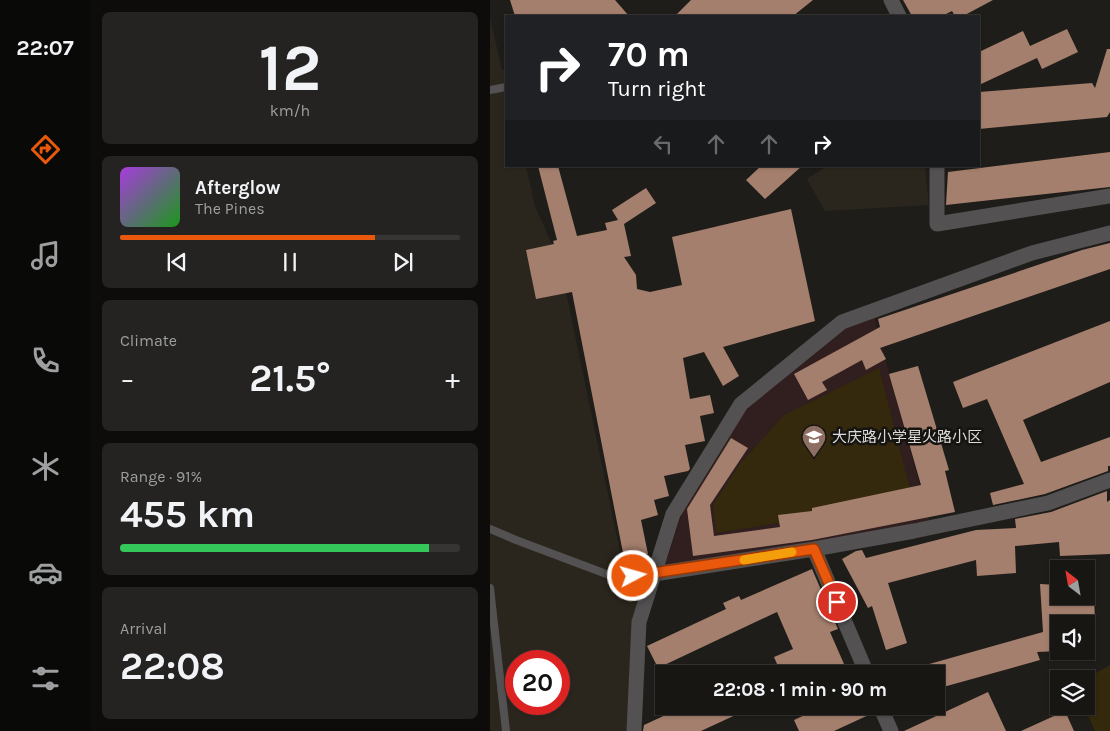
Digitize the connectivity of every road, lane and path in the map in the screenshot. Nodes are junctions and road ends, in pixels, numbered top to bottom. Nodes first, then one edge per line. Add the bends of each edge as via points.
1 (891, 0) edge
2 (898, 15) edge
3 (505, 87) edge
4 (490, 90) edge
5 (937, 167) edge
6 (1110, 196) edge
7 (1110, 233) edge
8 (1110, 480) edge
9 (490, 529) edge
10 (814, 549) junction
11 (654, 574) junction
12 (490, 588) edge
13 (493, 639) edge
14 (863, 665) edge
15 (884, 715) edge
16 (506, 731) edge
17 (634, 731) edge
18 (891, 731) edge

1 - 2 street
3 - 4 lane
5 - 6 street via 937,224
7 - 11 street via 1032,254 842,322 741,404 673,514
8 - 10 street via 1048,503
9 - 11 lane via 617,578
10 - 11 street
10 - 14 street
11 - 17 street via 639,622
12 - 13 lane
13 - 16 lane
15 - 18 street

